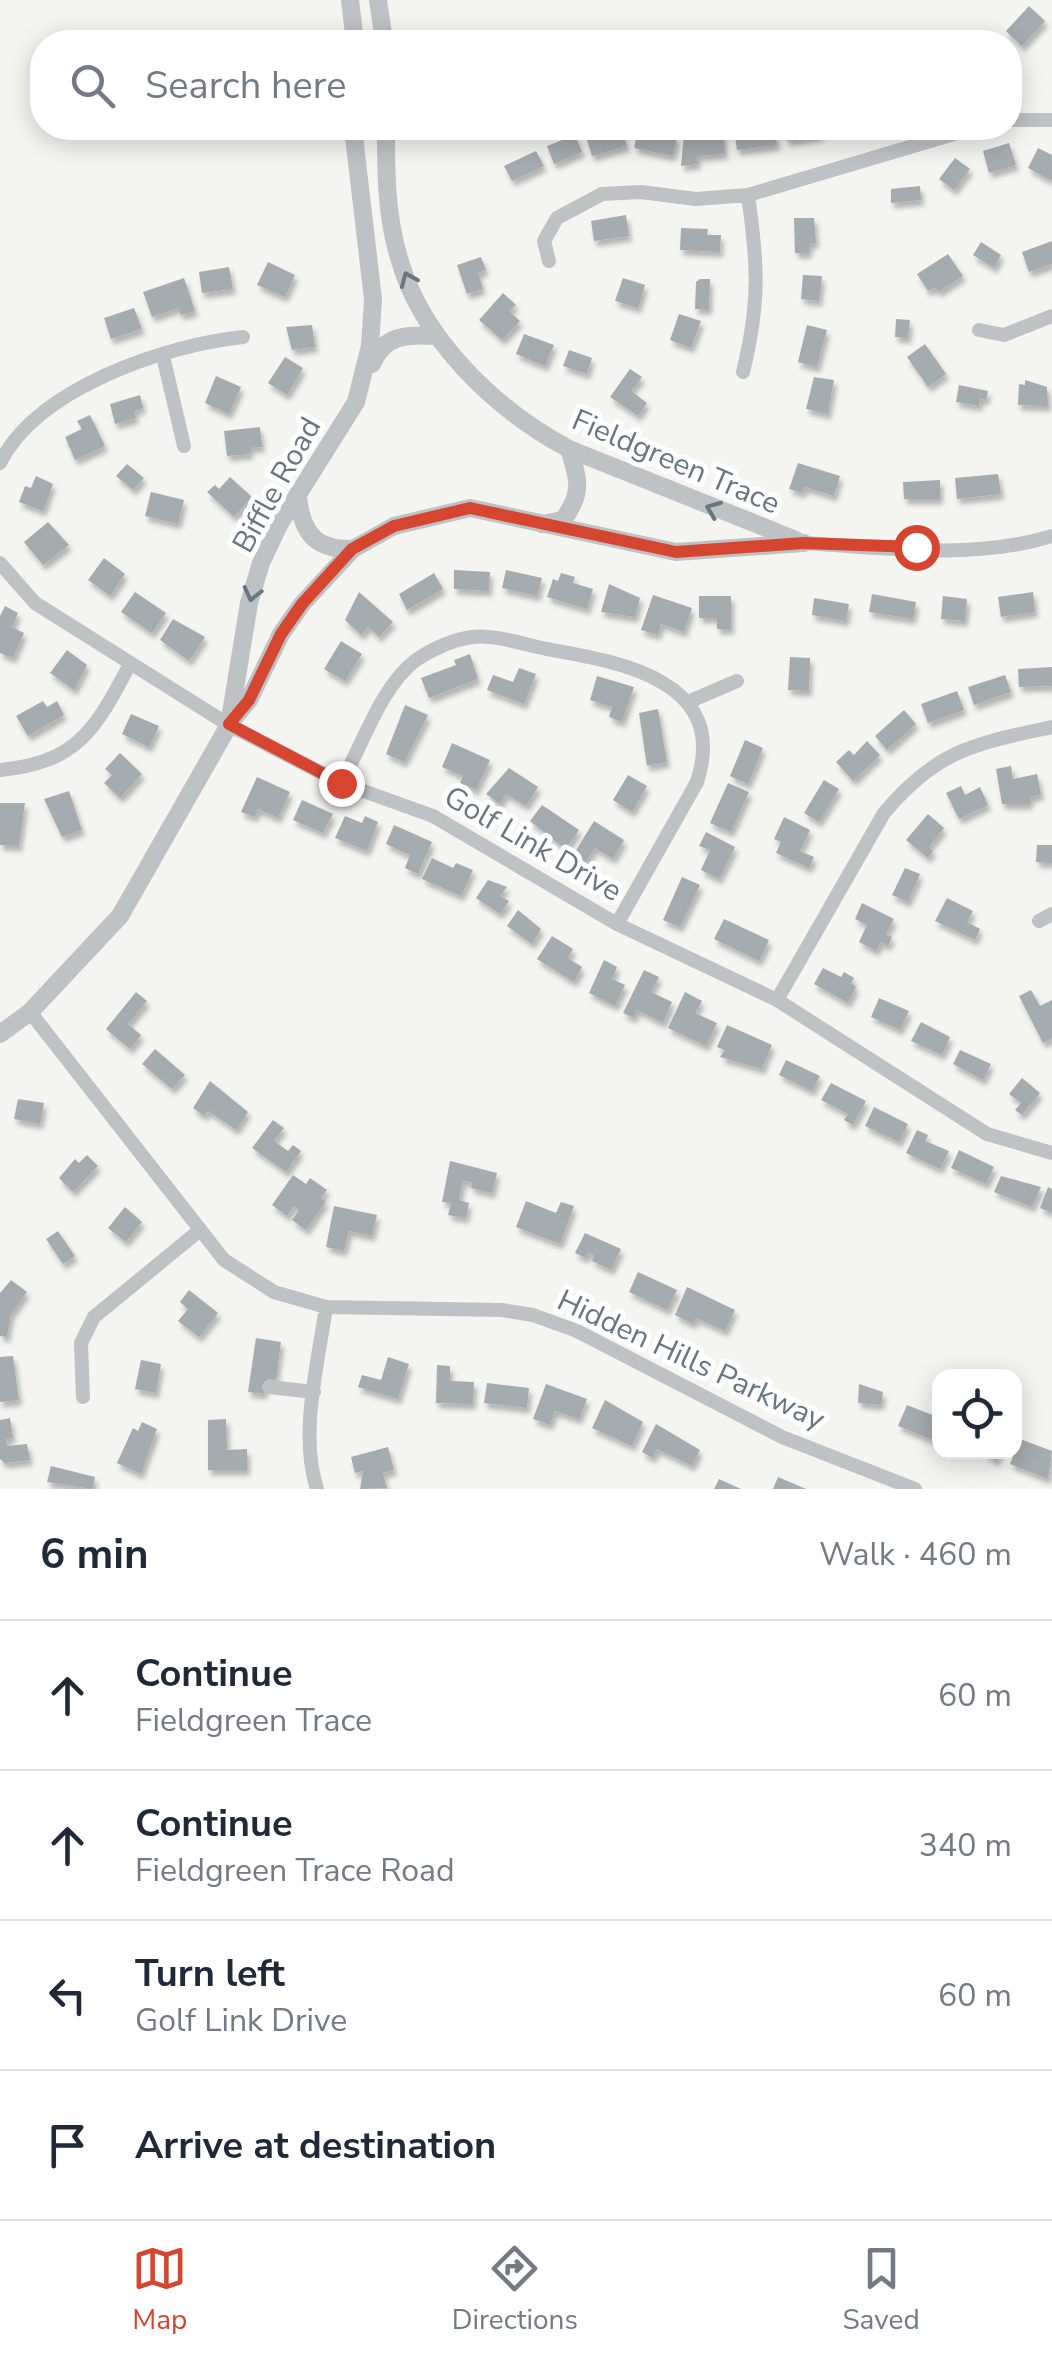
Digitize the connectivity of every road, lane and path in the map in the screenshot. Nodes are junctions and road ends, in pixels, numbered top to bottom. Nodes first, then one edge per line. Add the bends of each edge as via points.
1 (377, 0) edge
2 (351, 3) edge
3 (354, 30) edge
4 (382, 30) edge
5 (1022, 120) edge
6 (1052, 120) edge
7 (355, 140) edge
8 (386, 140) edge
9 (934, 140) edge
10 (748, 195) junction
11 (549, 261) dead end
12 (1052, 316) edge
13 (978, 330) dead end
14 (436, 336) junction
15 (244, 337) dead end
16 (163, 356) junction
17 (743, 372) dead end
18 (356, 402) junction
19 (184, 446) dead end
20 (569, 449) junction
21 (0, 463) edge
22 (298, 497) junction
23 (537, 525) junction
24 (1052, 536) edge
25 (804, 543) junction
26 (352, 549) junction
27 (0, 563) edge
28 (130, 664) junction
29 (736, 682) dead end
30 (688, 702) junction
31 (229, 724) junction
32 (1052, 727) edge
33 (0, 770) edge
34 (341, 783) junction
35 (617, 924) junction
36 (777, 1000) junction
37 (30, 1012) junction
38 (0, 1034) edge
39 (1052, 1152) edge
40 (200, 1230) junction
41 (326, 1307) junction
42 (269, 1387) dead end
43 (314, 1392) junction
44 (83, 1398) dead end
45 (886, 1483) edge
46 (317, 1489) edge
47 (915, 1489) edge

1 - 2 street
1 - 4 street
2 - 3 street
5 - 6 street
7 - 18 street, Biffle Road via 373,298
14 -> 8 street, Fieldgreen Trace via 406,278 392,226
9 - 10 street
10 - 11 street via 602,194 557,218 544,241
10 - 17 street via 758,314
12 - 13 street via 1004,335
14 - 18 street via 380,345
14 - 20 street, Fieldgreen Trace via 508,409
15 - 16 street
16 - 19 street
16 - 21 street via 67,392
18 - 22 street, Biffle Road
20 - 23 street via 581,487 576,502 563,520
25 -> 20 street, Fieldgreen Trace
22 - 26 street via 310,538
22 -> 31 street, Biffle Road via 261,563
23 - 25 street via 676,552
23 - 26 street via 470,508 394,526
24 - 25 street, Fieldgreen Trace via 972,550
26 - 31 street via 302,604
27 - 28 street, Golf Link Drive via 35,602
28 - 31 street, Golf Link Drive
28 - 33 street via 101,719 78,744 35,766
29 - 30 street
30 - 34 street via 663,680 615,661 477,636 446,642 413,663 388,694
30 - 35 street via 702,733 697,782
31 - 34 street, Golf Link Drive
31 - 37 street, Biffle Road via 120,916
32 - 36 street via 966,746 902,792
34 - 35 street, Golf Link Drive via 476,838
35 - 36 street, Golf Link Drive
36 - 39 street, Golf Link Drive via 987,1134
37 - 38 street, Biffle Road
37 - 40 street, Hidden Hills Parkway
40 - 41 street, Hidden Hills Parkway via 247,1277
40 - 44 street via 94,1317 81,1343
41 - 43 street
41 - 45 street, Hidden Hills Parkway via 533,1315
42 - 43 street
43 - 46 street via 311,1470
45 - 47 street, Hidden Hills Parkway

